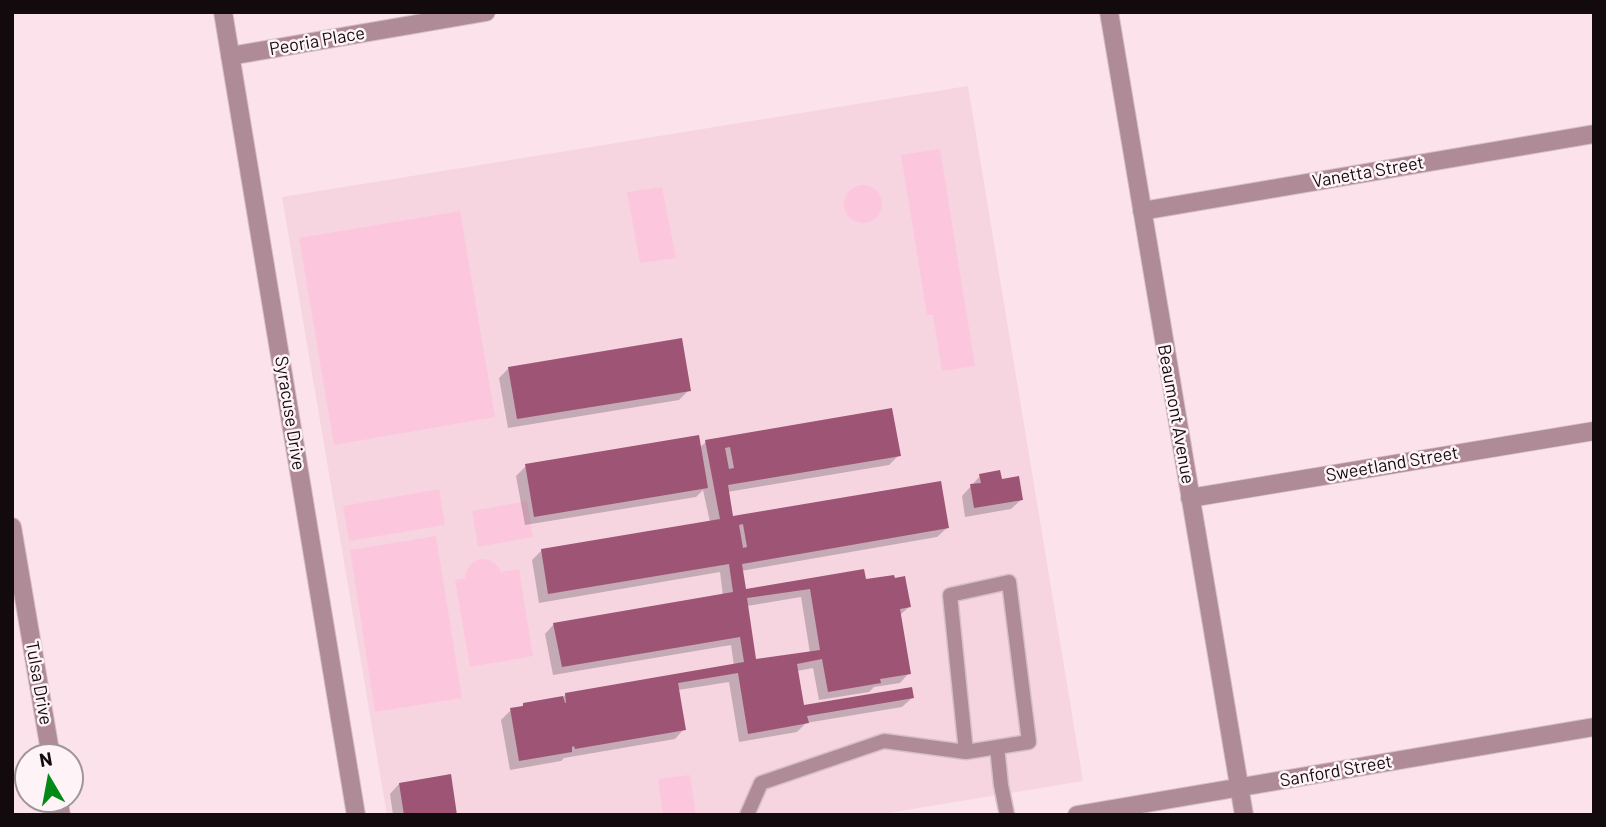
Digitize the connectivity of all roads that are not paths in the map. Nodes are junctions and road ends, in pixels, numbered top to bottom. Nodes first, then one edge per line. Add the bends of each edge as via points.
1 (223, 12) edge
2 (486, 12) edge
3 (1109, 12) edge
4 (230, 55) junction
5 (1594, 134) edge
6 (1142, 211) junction
7 (1594, 431) edge
8 (1190, 498) junction
9 (12, 527) edge
10 (1594, 727) edge
11 (49, 743) edge
12 (997, 747) junction
13 (967, 752) junction
14 (1239, 788) junction
15 (356, 815) edge
16 (747, 815) edge
17 (1007, 815) edge
18 (1077, 815) edge
19 (1244, 815) edge

1 - 4 street, Syracuse Drive
2 - 4 street, Peoria Place
3 - 6 street, Beaumont Avenue
4 - 15 street, Syracuse Drive
5 - 6 street, Vanetta Street
6 - 8 street, Beaumont Avenue
7 - 8 street, Sweetland Street
8 - 14 street, Beaumont Avenue
9 - 11 street, Tulsa Drive
10 - 14 street, Sanford Street
12 - 13 lane
12 - 13 lane via 1029,742 1009,582 950,595
12 - 17 lane
13 - 16 lane via 884,741 761,783
14 - 18 street, Sanford Street
14 - 19 street, Beaumont Avenue

